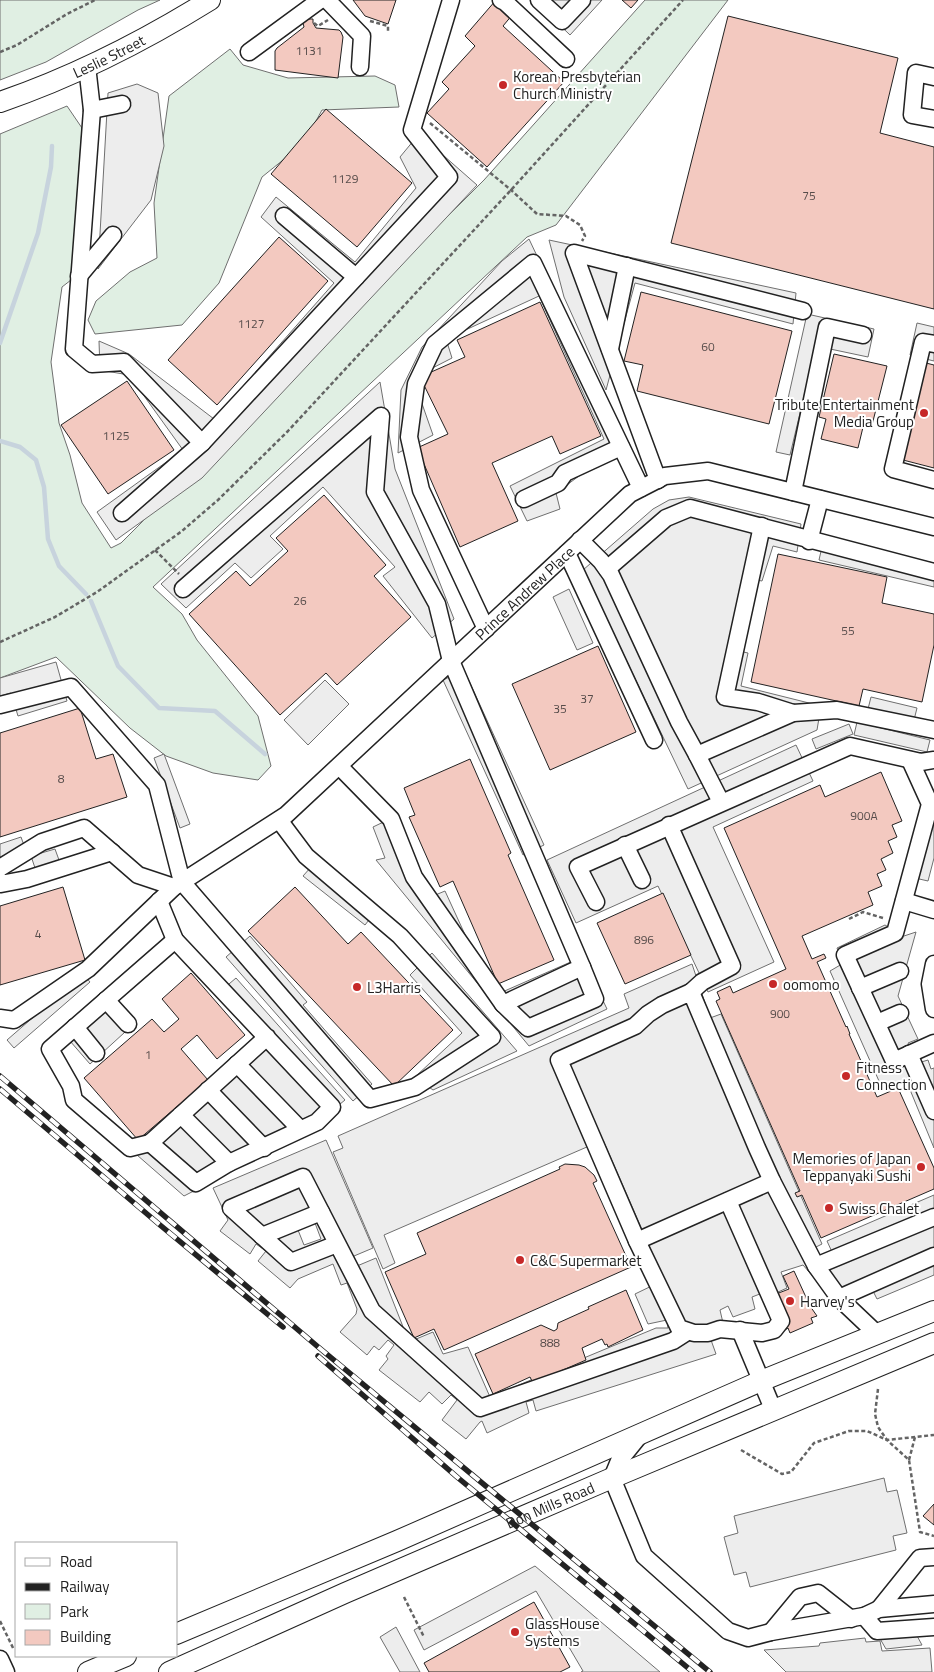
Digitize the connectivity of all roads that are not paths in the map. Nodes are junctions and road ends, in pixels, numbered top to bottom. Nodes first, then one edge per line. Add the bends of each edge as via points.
1 (210, 0) edge
2 (320, 0) edge
3 (327, 0) edge
4 (451, 0) edge
5 (501, 0) edge
6 (539, 0) edge
7 (582, 0) edge
8 (249, 52) dead end
9 (566, 59) dead end
10 (87, 66) junction
11 (360, 67) dead end
12 (934, 78) edge
13 (0, 102) edge
14 (122, 104) dead end
15 (92, 110) junction
16 (934, 119) edge
17 (284, 216) dead end
18 (113, 235) dead end
19 (627, 266) junction
20 (79, 276) junction
21 (356, 277) junction
22 (803, 311) dead end
23 (863, 335) dead end
24 (934, 344) edge
25 (610, 350) junction
26 (202, 442) junction
27 (621, 446) junction
28 (658, 480) junction
29 (934, 480) edge
30 (642, 488) junction
31 (793, 492) junction
32 (524, 499) dead end
33 (820, 499) junction
34 (122, 513) dead end
35 (762, 526) junction
36 (934, 527) edge
37 (580, 540) junction
38 (808, 541) junction
39 (567, 553) junction
40 (607, 569) junction
41 (934, 572) edge
42 (185, 587) road end
43 (486, 629) junction
44 (451, 661) junction
45 (0, 706) edge
46 (793, 713) junction
47 (934, 730) edge
48 (654, 740) dead end
49 (696, 755) junction
50 (910, 760) junction
51 (934, 760) edge
52 (339, 766) junction
53 (721, 802) junction
54 (279, 820) junction
55 (669, 825) junction
56 (625, 845) junction
57 (112, 852) junction
58 (0, 868) edge
59 (642, 880) dead end
60 (0, 881) edge
61 (178, 885) junction
62 (159, 901) junction
63 (904, 901) junction
64 (596, 902) dead end
65 (934, 910) edge
66 (175, 940) junction
67 (934, 964) edge
68 (582, 967) junction
69 (900, 970) dead end
70 (860, 988) junction
71 (691, 992) junction
72 (106, 1000) junction
73 (502, 1004) junction
74 (934, 1010) edge
75 (900, 1013) dead end
76 (0, 1018) edge
77 (876, 1023) junction
78 (128, 1024) dead end
79 (75, 1027) junction
80 (266, 1037) junction
81 (934, 1043) edge
82 (96, 1053) dead end
83 (909, 1054) junction
84 (236, 1064) junction
85 (208, 1090) junction
86 (934, 1111) edge
87 (181, 1115) junction
88 (300, 1129) junction
89 (150, 1144) junction
90 (264, 1148) junction
91 (229, 1164) junction
92 (772, 1181) junction
93 (728, 1200) junction
94 (320, 1212) junction
95 (934, 1217) edge
96 (262, 1236) junction
97 (637, 1241) junction
98 (337, 1244) junction
99 (934, 1256) edge
100 (816, 1266) junction
101 (839, 1298) junction
102 (934, 1311) edge
103 (740, 1330) junction
104 (687, 1332) junction
105 (877, 1334) junction
106 (934, 1343) edge
107 (762, 1381) junction
108 (773, 1409) junction
109 (641, 1433) junction
110 (612, 1478) junction
111 (934, 1557) edge
112 (934, 1604) edge
113 (879, 1609) junction
114 (857, 1618) junction
115 (934, 1627) edge
116 (771, 1632) junction
117 (178, 1633) edge
118 (124, 1657) edge
119 (0, 1659) edge
120 (6, 1672) edge
121 (88, 1672) edge
122 (169, 1672) edge

1 - 10 main road, Leslie Street via 169,25
2 - 8 street
3 - 11 street via 362,36
4 - 21 street via 412,130 449,177
5 - 9 street
6 - 7 street via 562,21
10 - 13 main road, Leslie Street
10 - 15 street
12 - 16 street via 916,74 912,115
14 - 15 street
15 - 20 street
17 - 21 street
18 - 20 street
19 - 22 street
19 - 25 street
19 - 25 street via 574,253
20 - 26 street via 74,349 92,364 124,362
21 - 26 street
23 - 31 street via 826,327
24 - 29 street via 923,342 893,469
25 - 28 street
26 - 34 street
27 - 30 street
27 - 32 street via 565,473 558,483
27 - 43 street via 533,263 436,344 416,384 409,437 421,490
28 - 30 street, Prince Andrew Place
28 - 31 street, Prince Andrew Place via 665,476 708,471
30 - 37 street, Prince Andrew Place via 630,494
31 - 33 street, Prince Andrew Place
33 - 36 street, Prince Andrew Place
33 - 38 street
35 - 38 street
35 - 40 street via 690,508 666,518
35 - 46 street via 725,697 758,702
37 - 39 street, Prince Andrew Place
37 - 40 street
38 - 41 street
39 - 43 street, Prince Andrew Place
39 - 48 street
40 - 49 street
42 - 44 street via 382,416 375,492 437,604
43 - 44 street, Prince Andrew Place
44 - 52 street, Prince Andrew Place
44 - 68 street
45 - 61 street via 71,687 157,785
46 - 47 street via 837,710
46 - 49 street
49 - 53 street
50 - 51 street
50 - 53 street via 850,746
50 - 63 street via 930,804
52 - 54 street, Prince Andrew Place
52 - 73 street via 390,819 414,877
53 - 55 street
54 - 61 street, Prince Andrew Place
54 - 61 street via 306,856 400,936 492,1036 415,1087 370,1099
55 - 56 street
55 - 71 street via 732,966 702,982
56 - 59 street
56 - 64 street via 578,867
57 - 58 street via 84,828 42,842
57 - 60 street via 27,880 1,884
57 - 61 street via 138,875
61 - 62 street, Prince Andrew Place
62 - 66 street
62 - 76 street, Prince Andrew Place via 88,969 14,1020
63 - 65 street
63 - 70 street via 895,933 845,955
66 - 72 street
66 - 80 street
67 - 74 street via 930,984
68 - 73 street
68 - 73 street via 596,999 528,1028
69 - 70 street
70 - 77 street
71 - 92 street
71 - 97 street via 662,1005 635,1026 559,1060
72 - 78 street
72 - 79 street
75 - 77 street
77 - 83 street via 894,1061
79 - 82 street
79 - 89 street via 50,1049 71,1086 74,1100 130,1148
80 - 84 street
80 - 88 street via 332,1107 317,1122
81 - 83 street
83 - 86 street
84 - 85 street
84 - 88 street
85 - 87 street
85 - 90 street
87 - 89 street
87 - 91 street
88 - 90 street
89 - 91 street via 196,1183
90 - 91 street
92 - 93 street
92 - 100 street
93 - 97 street
93 - 103 street via 781,1321 774,1330 762,1333
94 - 96 street
94 - 96 street via 303,1177 231,1208
94 - 98 street
95 - 100 street
96 - 98 street via 291,1262
97 - 104 street via 679,1328
98 - 104 street via 372,1311 480,1408 672,1341
99 - 101 street
100 - 101 street
101 - 105 street
102 - 105 main road, Don Mills Road
103 - 104 street
103 - 107 street
105 - 107 main road, Don Mills Road
106 - 108 main road, Don Mills Road
107 - 108 street
107 - 109 main road, Don Mills Road
108 - 110 main road, Don Mills Road
109 - 110 street via 619,1461
109 - 117 main road, Don Mills Road
110 - 116 street via 644,1556 728,1632 748,1638
110 - 122 main road, Don Mills Road
111 - 113 street via 920,1558
112 - 113 street
113 - 114 street
114 - 115 street via 877,1631
114 - 116 street
114 - 116 street via 818,1593 800,1597
118 - 121 main road
119 - 120 street

